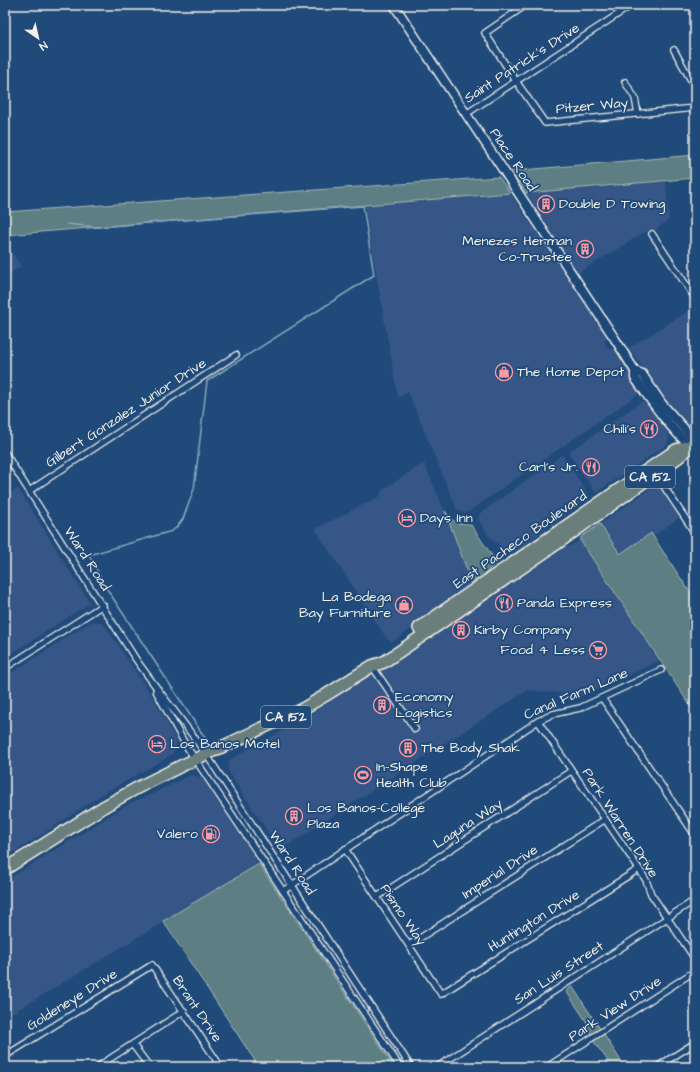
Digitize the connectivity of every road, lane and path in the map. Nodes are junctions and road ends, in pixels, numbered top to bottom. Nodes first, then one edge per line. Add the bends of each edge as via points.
1 (394, 5) edge
2 (526, 5) edge
3 (632, 5) edge
4 (674, 50) dead end
5 (516, 81) junction
6 (625, 82) dead end
7 (695, 91) edge
8 (695, 108) edge
9 (466, 114) junction
10 (638, 114) junction
11 (652, 234) dead end
12 (695, 298) edge
13 (236, 355) dead end
14 (693, 443) edge
15 (5, 453) edge
16 (655, 474) junction
17 (29, 491) junction
18 (695, 533) edge
19 (103, 605) junction
20 (372, 666) junction
21 (5, 668) edge
22 (661, 670) dead end
23 (148, 677) junction
24 (602, 698) junction
25 (538, 721) junction
26 (415, 729) dead end
27 (206, 754) junction
28 (195, 759) junction
29 (571, 771) junction
30 (604, 820) junction
31 (695, 835) edge
32 (345, 849) junction
33 (5, 869) edge
34 (639, 869) junction
35 (292, 885) junction
36 (283, 891) junction
37 (377, 897) junction
38 (695, 900) edge
39 (667, 918) junction
40 (409, 945) junction
41 (695, 959) edge
42 (152, 965) joint
43 (695, 971) edge
44 (442, 994) joint
45 (184, 1011) junction
46 (695, 1042) edge
47 (133, 1044) junction
48 (5, 1056) edge
49 (5, 1063) edge
50 (148, 1065) dead end
51 (8, 1067) edge
52 (97, 1067) edge
53 (221, 1067) edge
54 (400, 1067) edge
55 (411, 1067) edge
56 (437, 1067) edge
57 (547, 1067) edge
58 (658, 1067) edge

1 - 9 street, Place Road
2 - 5 street, Pitzer Way via 485,33
3 - 5 street, Saint Patrick's Drive
4 - 7 street
5 - 9 street, Saint Patrick's Drive
5 - 10 street, Pitzer Way via 545,123
6 - 10 street via 635,98
8 - 10 street, Pitzer Way
9 - 14 street, Place Road via 615,339 635,371 635,378 677,434
11 - 12 street
13 - 17 street, Gilbert Gonzalez Junior Drive
14 - 16 highway, East Pacheco Boulevard / CA 152
14 - 20 highway, East Pacheco Boulevard / CA 152 via 656,463 379,656
15 - 17 street, Ward Road
16 - 18 street
16 - 20 highway, East Pacheco Boulevard / CA 152 via 479,598 384,662
17 - 19 street, Ward Road
19 - 21 street
19 - 23 street, Ward Road
20 - 26 street
20 - 27 highway, East Pacheco Boulevard / CA 152 via 299,711
22 - 24 street, Canal Farm Lane
23 - 27 street, Ward Road
23 - 28 street, Ward Road
24 - 25 street, Canal Farm Lane
24 - 31 street
25 - 29 street, Park Warren Drive
25 - 32 street, Canal Farm Lane
27 - 28 highway, East Pacheco Boulevard / CA 152
27 - 35 street, Ward Road
28 - 33 highway, East Pacheco Boulevard / CA 152 via 124,795
28 - 36 street, Ward Road
29 - 30 street, Park Warren Drive
29 - 37 street, Laguna Way
30 - 34 street, Park Warren Drive
30 - 40 street, Imperial Drive
32 - 35 street, Canal Farm Lane
32 - 37 street, Pismo Way
34 - 39 street, Park Warren Drive
34 - 44 street, Huntington Drive
35 - 36 street, Canal Farm Lane
35 - 55 street, Ward Road
36 - 54 street, Ward Road
37 - 40 street, Pismo Way
38 - 39 street, San Luis Street
39 - 41 street, Park Warren Drive
39 - 56 street, San Luis Street
40 - 44 street, Pismo Way
42 - 45 street, Brant Drive
42 - 48 street, Goldeneye Drive
43 - 57 street, Park View Drive
45 - 47 street
45 - 53 street, Brant Drive
46 - 58 street
47 - 50 street
47 - 52 street
49 - 51 street

